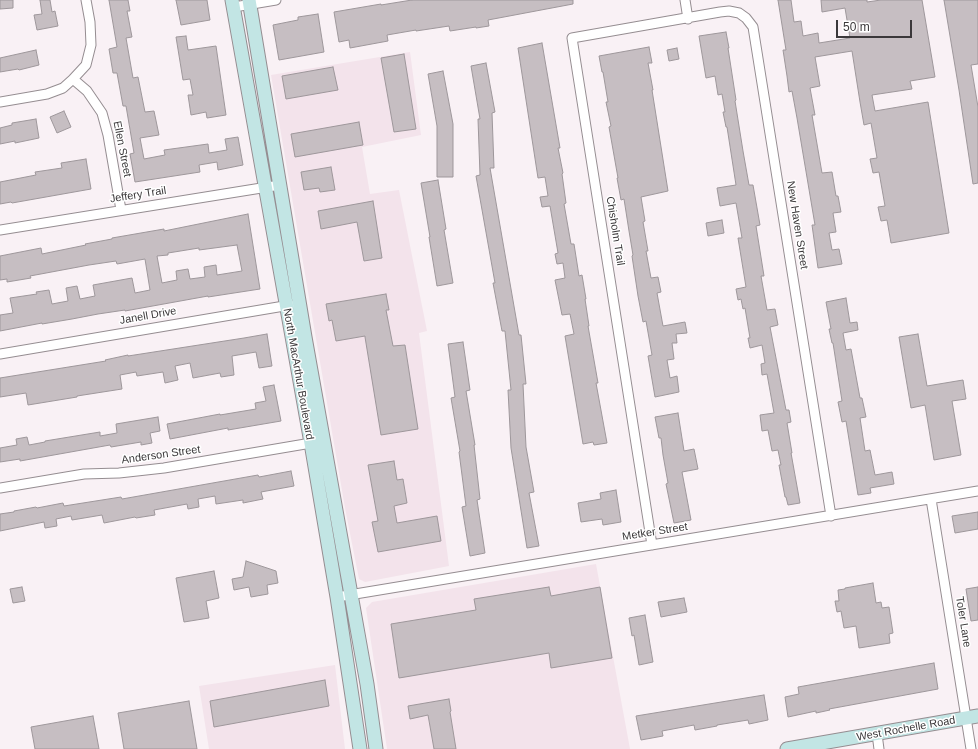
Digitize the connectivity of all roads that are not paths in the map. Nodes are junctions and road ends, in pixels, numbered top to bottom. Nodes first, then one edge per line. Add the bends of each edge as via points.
1 (86, 0) edge
2 (276, 0) edge
3 (685, 0) edge
4 (250, 2) edge
5 (233, 4) edge
6 (688, 19) junction
7 (73, 79) junction
8 (0, 102) edge
9 (280, 185) junction
10 (265, 187) junction
11 (121, 210) junction
12 (0, 230) edge
13 (300, 303) junction
14 (286, 305) junction
15 (0, 354) edge
16 (324, 440) junction
17 (311, 442) junction
18 (0, 488) edge
19 (978, 491) edge
20 (931, 499) junction
21 (831, 516) junction
22 (652, 545) junction
23 (351, 595) junction
24 (337, 597) junction
25 (341, 623) junction
26 (367, 684) junction
27 (972, 717) edge
28 (877, 734) junction
29 (360, 749) edge
30 (376, 749) edge
31 (788, 749) edge
32 (879, 749) edge
33 (971, 749) edge

1 - 7 street via 91,45 86,65
2 - 4 street
3 - 6 street
4 - 5 street
4 - 9 main road, North MacArthur Boulevard
5 - 10 main road, North MacArthur Boulevard
6 - 21 street, New Haven Street via 729,11 739,13 753,27
6 - 22 street, Chisholm Trail via 572,38
7 - 8 street via 63,88 47,94
7 - 11 street, Ellen Street via 87,91 102,113
9 - 10 street, Jeffery Trail
9 - 13 main road, North MacArthur Boulevard
10 - 11 street, Jeffery Trail
10 - 14 main road, North MacArthur Boulevard
11 - 12 street, Jeffery Trail
13 - 14 street, Janell Drive
13 - 16 main road, North MacArthur Boulevard
14 - 15 street, Janell Drive
14 - 17 main road, North MacArthur Boulevard
16 - 17 street, Anderson Street
16 - 23 main road, North MacArthur Boulevard
17 - 18 street, Anderson Street via 164,468 84,474
17 - 24 main road, North MacArthur Boulevard
19 - 20 street, Metker Street
20 - 21 street, Metker Street
20 - 27 street, Toler Lane
21 - 22 street, Metker Street
22 - 23 street, Metker Street
23 - 24 street, Metker Street
23 - 26 main road, North MacArthur Boulevard
24 - 25 main road, North MacArthur Boulevard
25 - 26 main road via 360,680
25 - 29 main road, North MacArthur Boulevard
26 - 30 main road, North MacArthur Boulevard
27 - 28 main road, West Rochelle Road
27 - 33 street, Toler Lane
28 - 31 main road, West Rochelle Road
28 - 32 street

